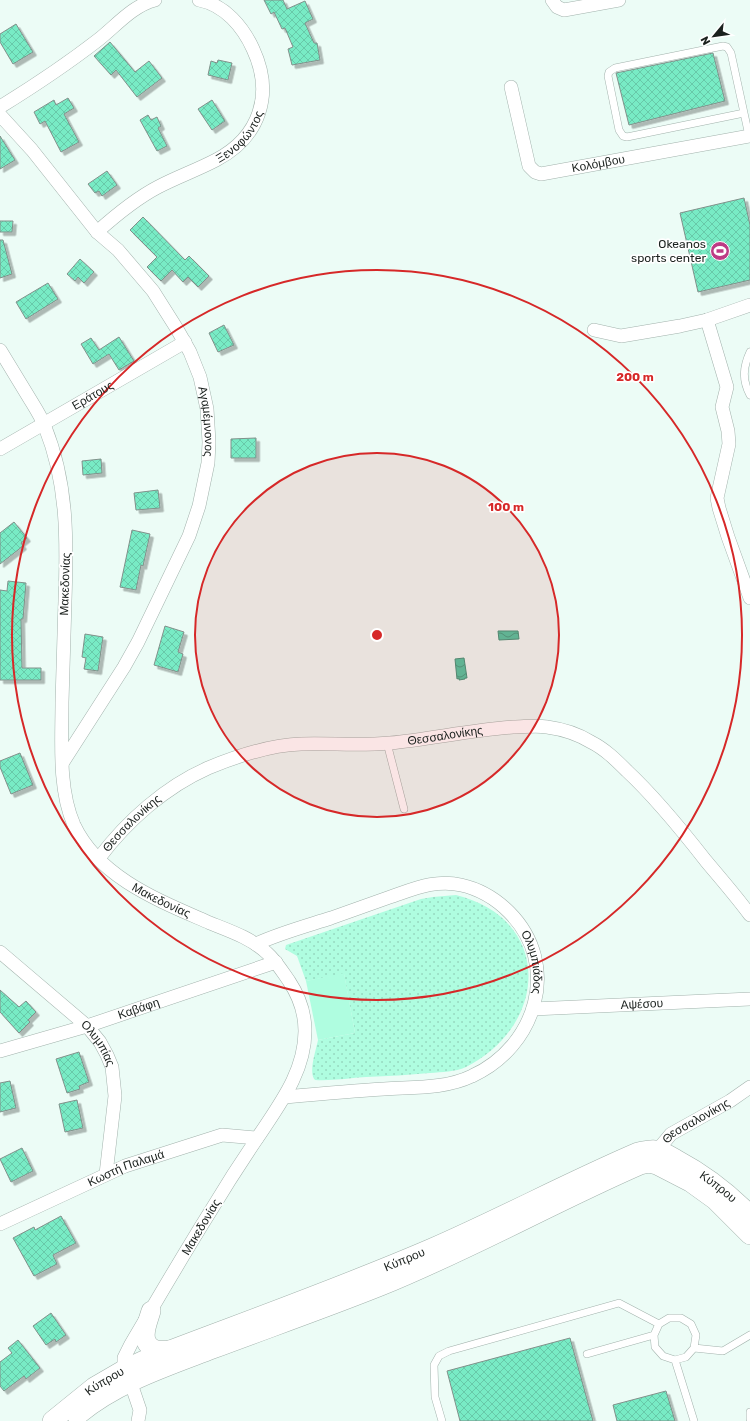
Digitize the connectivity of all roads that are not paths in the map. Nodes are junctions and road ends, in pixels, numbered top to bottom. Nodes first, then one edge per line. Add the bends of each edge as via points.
1 (155, 0) edge
2 (200, 0) edge
3 (552, 0) edge
4 (619, 0) edge
5 (511, 87) dead end
6 (0, 107) edge
7 (744, 113) junction
8 (0, 115) edge
9 (749, 136) edge
10 (97, 232) junction
11 (750, 305) edge
12 (707, 320) junction
13 (594, 330) dead end
14 (185, 342) junction
15 (0, 350) edge
16 (750, 352) edge
17 (750, 395) edge
18 (44, 423) junction
19 (0, 449) edge
20 (750, 598) edge
21 (387, 743) junction
22 (63, 762) junction
23 (404, 809) dead end
24 (99, 858) junction
25 (750, 915) edge
26 (256, 944) junction
27 (0, 952) edge
28 (276, 962) junction
29 (750, 999) edge
30 (533, 1009) junction
31 (87, 1026) junction
32 (0, 1051) edge
33 (750, 1087) edge
34 (285, 1097) junction
35 (257, 1138) junction
36 (658, 1158) junction
37 (106, 1174) junction
38 (750, 1215) edge
39 (0, 1224) edge
40 (750, 1235) edge
41 (151, 1310) junction
42 (659, 1324) junction
43 (654, 1335) junction
44 (750, 1335) edge
45 (694, 1348) junction
46 (170, 1350) junction
47 (587, 1354) dead end
48 (675, 1360) junction
49 (128, 1375) junction
50 (750, 1412) edge
51 (750, 1419) edge
52 (52, 1421) edge
53 (72, 1421) edge
54 (138, 1421) edge
55 (442, 1421) edge
56 (694, 1421) edge

1 - 6 street via 136,9 57,70
2 - 10 street, Ξενοφώντος via 213,4 228,14 249,40 257,58 262,80 262,103 258,118 248,133 227,154 140,197
3 - 4 street via 557,7 564,10
5 - 9 street, Κολόμβου via 530,166 541,174
7 - 7 lane via 731,53 727,47 615,68 608,76 619,130 623,136
7 - 9 lane
8 - 10 street, Αγαμέμνονος via 32,150
10 - 14 street, Αγαμέμνονος via 118,250 150,287
11 - 12 street
12 - 13 street via 621,336
12 - 20 street via 727,387 722,407 729,435 729,448 717,498
14 - 18 street, Εράτους
14 - 22 street, Αγαμέμνονος via 200,376 208,413 209,453 199,506 189,536 138,642 108,694
15 - 18 street, Μακεδονίας
16 - 17 lane via 744,369 744,378
18 - 19 street, Εράτους
18 - 22 street, Μακεδονίας via 57,464 66,515
21 - 23 lane
21 - 24 street, Θεσσαλονίκης via 280,746 218,764 186,779 160,796 118,835
21 - 25 street, Θεσσαλονίκης via 530,726 557,729 585,739 601,747 635,778 675,821
22 - 24 street, Μακεδονίας via 66,796 74,824 84,843
24 - 26 street, Μακεδονίας via 144,893
26 - 28 street, Μακεδονίας
26 - 30 street, Ολυμπιάδος via 417,888 440,883 460,885 480,891 497,902 527,935 535,953 538,970
27 - 31 street, Ολυμπίας
28 - 31 street, Καβάφη
28 - 34 street, Μακεδονίας via 298,997 305,1028 301,1060
29 - 30 street, Αψέσου
30 - 34 street, Ολυμπιάδος via 520,1034 503,1055 466,1079 434,1086
31 - 32 street, Καβάφη
31 - 37 street, Ολυμπίας via 107,1055 114,1079 114,1110
33 - 36 street, Θεσσαλονίκης via 671,1134 664,1142
34 - 35 street, Μακεδονίας
35 - 37 street, Κωστή Παλαμά via 222,1135
35 - 41 street, Μακεδονίας
36 - 38 main road, Κύπρου via 702,1173
36 - 40 main road, Κύπρου via 708,1194
36 - 46 main road, Κύπρου via 650,1150 638,1152 412,1256
36 - 49 main road, Κύπρου via 382,1285 173,1364
37 - 39 street, Κωστή Παλαμά
41 - 46 main road via 145,1332 146,1341 156,1350
41 - 49 street, Μακεδονίας via 126,1354 124,1363
42 - 43 lane
42 - 45 lane via 669,1318 681,1318 691,1324 696,1336
42 - 55 lane via 619,1303 449,1351 439,1356 434,1364 435,1397
43 - 47 lane
43 - 48 lane via 655,1347 663,1356
44 - 45 lane via 723,1351
45 - 48 lane via 686,1356
46 - 49 main road, Κύπρου
48 - 56 lane
49 - 52 main road, Κύπρου via 94,1387
49 - 53 main road, Κύπρου
49 - 54 street via 140,1410
50 - 51 lane

